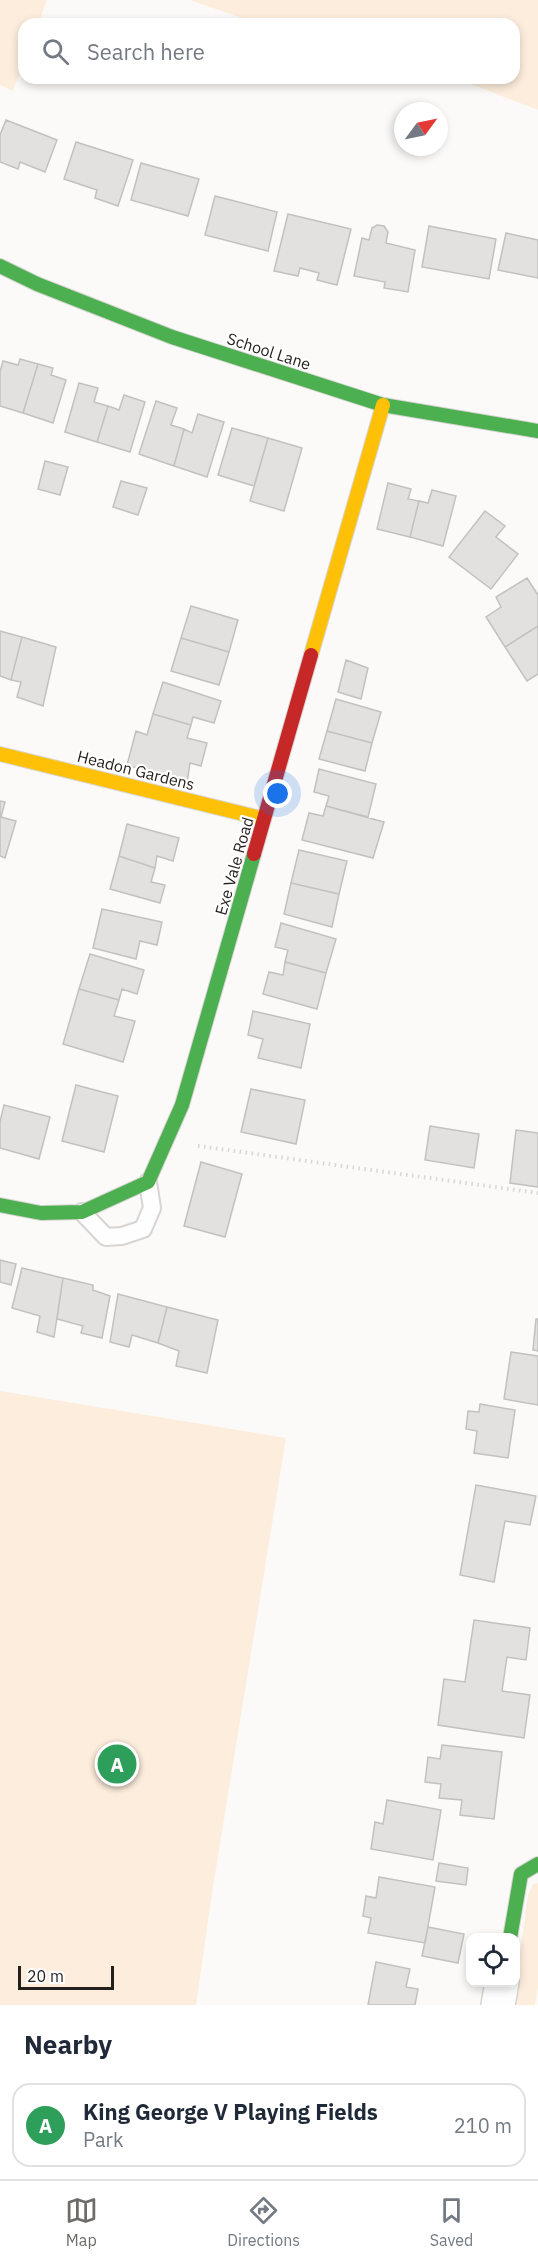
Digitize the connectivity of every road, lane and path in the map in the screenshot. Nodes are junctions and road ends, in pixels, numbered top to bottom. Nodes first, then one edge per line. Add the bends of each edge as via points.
1 (0, 266) edge
2 (383, 405) junction
3 (538, 431) edge
4 (0, 754) edge
5 (264, 819) junction
6 (168, 1140) junction
7 (148, 1182) junction
8 (538, 1193) edge
9 (0, 1205) edge
10 (82, 1212) junction
11 (538, 1863) edge
12 (511, 1933) edge
13 (501, 1987) edge
14 (498, 2005) edge

1 - 2 street, School Lane via 172,337
2 - 3 street, School Lane
2 - 5 street, Exe Vale Road
4 - 5 street, Headon Gardens
5 - 6 street, Exe Vale Road via 182,1105
6 - 7 street, Exe Vale Road
6 - 8 path
7 - 10 street
7 - 10 lane via 152,1208 144,1229 106,1237
9 - 10 street via 41,1213
11 - 12 street via 521,1874
13 - 14 street

